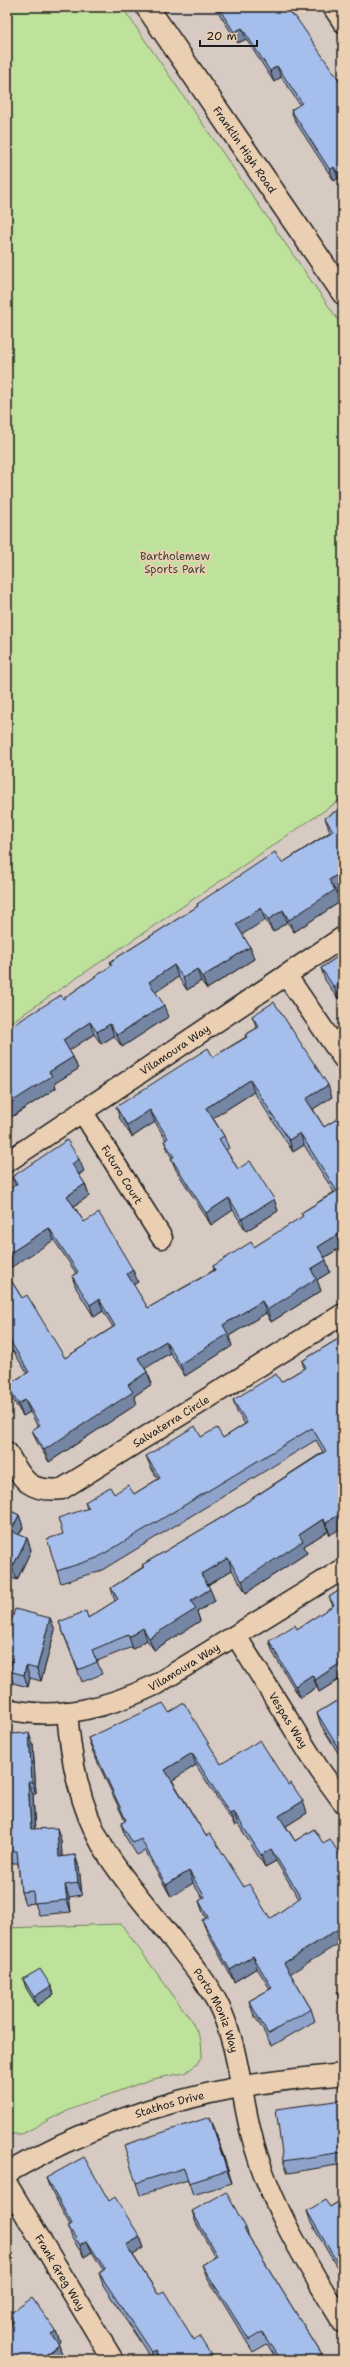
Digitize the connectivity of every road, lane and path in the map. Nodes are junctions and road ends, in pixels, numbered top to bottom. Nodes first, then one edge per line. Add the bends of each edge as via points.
1 (147, 7) edge
2 (333, 7) edge
3 (343, 22) edge
4 (343, 292) edge
5 (343, 937) edge
6 (286, 975) junction
7 (343, 1058) edge
8 (82, 1112) junction
9 (7, 1162) edge
10 (162, 1238) dead end
11 (343, 1314) edge
12 (7, 1452) edge
13 (343, 1569) edge
14 (236, 1636) junction
15 (7, 1709) edge
16 (67, 1712) junction
17 (343, 1802) edge
18 (343, 2074) edge
19 (242, 2086) junction
20 (7, 2173) edge
21 (7, 2184) edge
22 (343, 2322) edge
23 (113, 2360) edge

1 - 4 street, Franklin High Road
2 - 3 street
5 - 6 street, Vilamoura Way
6 - 7 street
6 - 8 street, Vilamoura Way
8 - 9 street, Vilamoura Way
8 - 10 street, Futuro Court
11 - 12 street, Salvaterra Circle via 62,1489 50,1491 36,1488 24,1480
13 - 14 street, Vilamoura Way
14 - 16 street, Vilamoura Way via 155,1685 124,1700
14 - 17 street, Vespas Way via 319,1769
15 - 16 street, Vilamoura Way via 42,1713
16 - 19 street, Porto Moniz Way via 70,1753 78,1790 91,1825 124,1878 201,1976 218,2004 230,2033
18 - 19 street, Stathos Drive
19 - 20 street, Stathos Drive via 172,2102 118,2120 78,2136
19 - 22 street, Porto Moniz Way via 251,2133 265,2179 284,2223
21 - 23 street, Frank Greg Way

